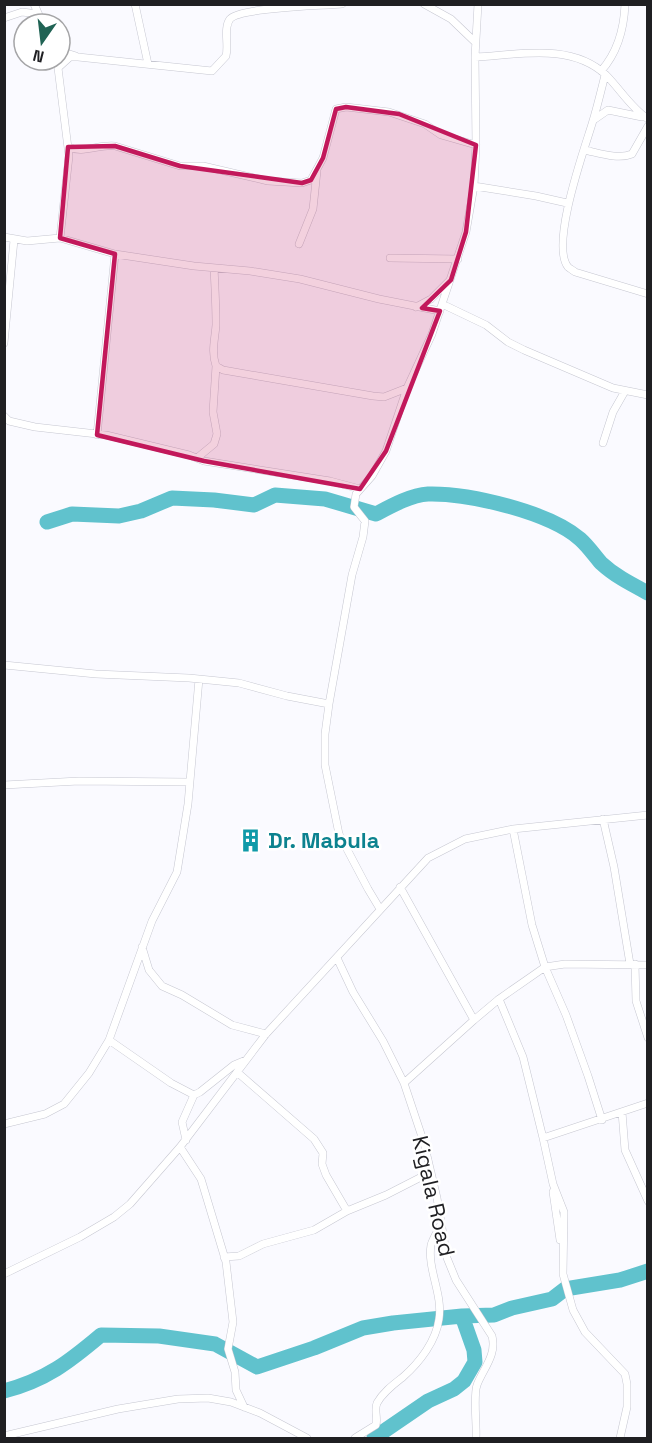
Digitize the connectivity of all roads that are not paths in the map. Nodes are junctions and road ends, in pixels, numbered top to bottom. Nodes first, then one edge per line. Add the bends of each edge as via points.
1 (135, 4) edge
2 (342, 4) edge
3 (424, 4) edge
4 (478, 4) edge
5 (625, 4) edge
6 (475, 42) junction
7 (72, 55) edge
8 (72, 57) edge
9 (78, 57) junction
10 (475, 57) junction
11 (148, 64) junction
12 (59, 72) edge
13 (603, 73) junction
14 (646, 119) edge
15 (594, 120) junction
16 (648, 126) edge
17 (476, 145) junction
18 (68, 147) junction
19 (584, 150) junction
20 (317, 171) junction
21 (474, 186) junction
22 (567, 203) junction
23 (4, 237) edge
24 (60, 238) junction
25 (14, 240) junction
26 (300, 244) dead end
27 (115, 254) junction
28 (390, 258) dead end
29 (458, 260) junction
30 (214, 268) junction
31 (451, 280) junction
32 (648, 294) edge
33 (416, 307) junction
34 (441, 307) junction
35 (4, 343) edge
36 (216, 366) junction
37 (407, 388) junction
38 (625, 391) junction
39 (648, 395) edge
40 (4, 416) edge
41 (98, 435) junction
42 (603, 443) dead end
43 (197, 458) junction
44 (360, 489) junction
45 (4, 665) edge
46 (199, 679) junction
47 (329, 704) junction
48 (188, 782) junction
49 (4, 785) edge
50 (648, 815) edge
51 (603, 819) junction
52 (513, 829) junction
53 (400, 887) junction
54 (380, 909) junction
55 (142, 947) junction
56 (337, 958) junction
57 (632, 964) junction
58 (648, 964) edge
59 (545, 967) junction
60 (499, 999) junction
61 (474, 1020) junction
62 (266, 1034) junction
63 (648, 1038) edge
64 (109, 1040) junction
65 (248, 1059) junction
66 (237, 1072) junction
67 (404, 1083) junction
68 (194, 1095) junction
69 (648, 1103) edge
70 (622, 1112) junction
71 (602, 1120) junction
72 (4, 1124) edge
73 (543, 1138) junction
74 (186, 1140) junction
75 (180, 1147) junction
76 (430, 1172) junction
77 (648, 1201) edge
78 (347, 1211) junction
79 (441, 1224) junction
80 (224, 1257) junction
81 (4, 1274) edge
82 (244, 1407) junction
83 (4, 1436) edge
84 (307, 1438) edge
85 (355, 1438) edge
86 (476, 1438) edge
87 (620, 1438) edge

1 - 11 street
2 - 11 street via 251,11 234,16 228,25 226,56 212,71
3 - 6 street via 451,19
4 - 6 street
5 - 13 street via 621,36
6 - 10 street
7 - 9 street
8 - 9 street
9 - 11 street
10 - 13 street via 552,53 566,55
10 - 17 street
12 - 18 street
13 - 14 street
13 - 15 street
14 - 15 street via 608,110
15 - 19 street
16 - 19 street via 628,156
17 - 20 street via 441,135 399,114 339,107 334,112 328,145
17 - 21 street
18 - 20 street via 81,150 115,146 180,166 202,165 286,183 311,180
18 - 24 street
19 - 22 street
20 - 26 street via 313,208
21 - 22 street
21 - 29 street
22 - 32 street via 564,255 568,267
23 - 25 street
24 - 25 street
24 - 27 street
25 - 35 street
27 - 30 street
27 - 41 street
28 - 29 street
29 - 31 street
30 - 33 street via 300,279
30 - 36 street
31 - 33 street
31 - 34 street
33 - 34 street
34 - 37 street
34 - 38 street via 486,325 516,346
36 - 37 street via 373,396 384,397
36 - 43 street via 213,412 217,434 214,444
37 - 44 street via 386,451
38 - 39 street
38 - 42 street
40 - 41 street via 9,421 35,427
41 - 43 street
43 - 44 street
44 - 47 street via 354,507 365,521 363,537 352,575
45 - 46 street
46 - 47 street via 239,683
46 - 48 street
47 - 54 street via 326,765 339,834
48 - 49 street
48 - 55 street via 177,872
50 - 51 street
51 - 52 street
51 - 57 street
52 - 53 street via 465,839 447,848 428,858
52 - 59 street via 532,925
53 - 54 street
53 - 61 street
54 - 56 street
55 - 62 street via 149,970 162,986 232,1025
55 - 64 street
56 - 62 street
56 - 67 street, Kigala Road
57 - 58 street
57 - 59 street
57 - 63 street via 636,1001
59 - 60 street
59 - 71 street
60 - 61 street
60 - 73 street via 523,1057
61 - 67 street
62 - 65 street
64 - 68 street
64 - 72 street via 64,1104 45,1114
65 - 66 street
65 - 68 street
66 - 74 street
66 - 78 street via 321,1147 326,1175
67 - 76 street, Kigala Road
68 - 74 street via 182,1122
69 - 70 street
70 - 71 street
70 - 77 street via 625,1150
71 - 73 street
73 - 87 street via 565,1289 579,1323 625,1374 627,1407
74 - 75 street
75 - 80 street via 201,1179
75 - 81 street via 114,1217
76 - 78 street
76 - 79 street, Kigala Road
78 - 80 street via 305,1234 263,1244 239,1256
79 - 85 street via 431,1246 440,1319 416,1366 378,1400 376,1425
79 - 86 street, Kigala Road via 447,1258 456,1280 494,1343 475,1392
80 - 82 street via 233,1322 228,1349 236,1390
82 - 83 street via 208,1398 178,1400 118,1409
82 - 84 street

